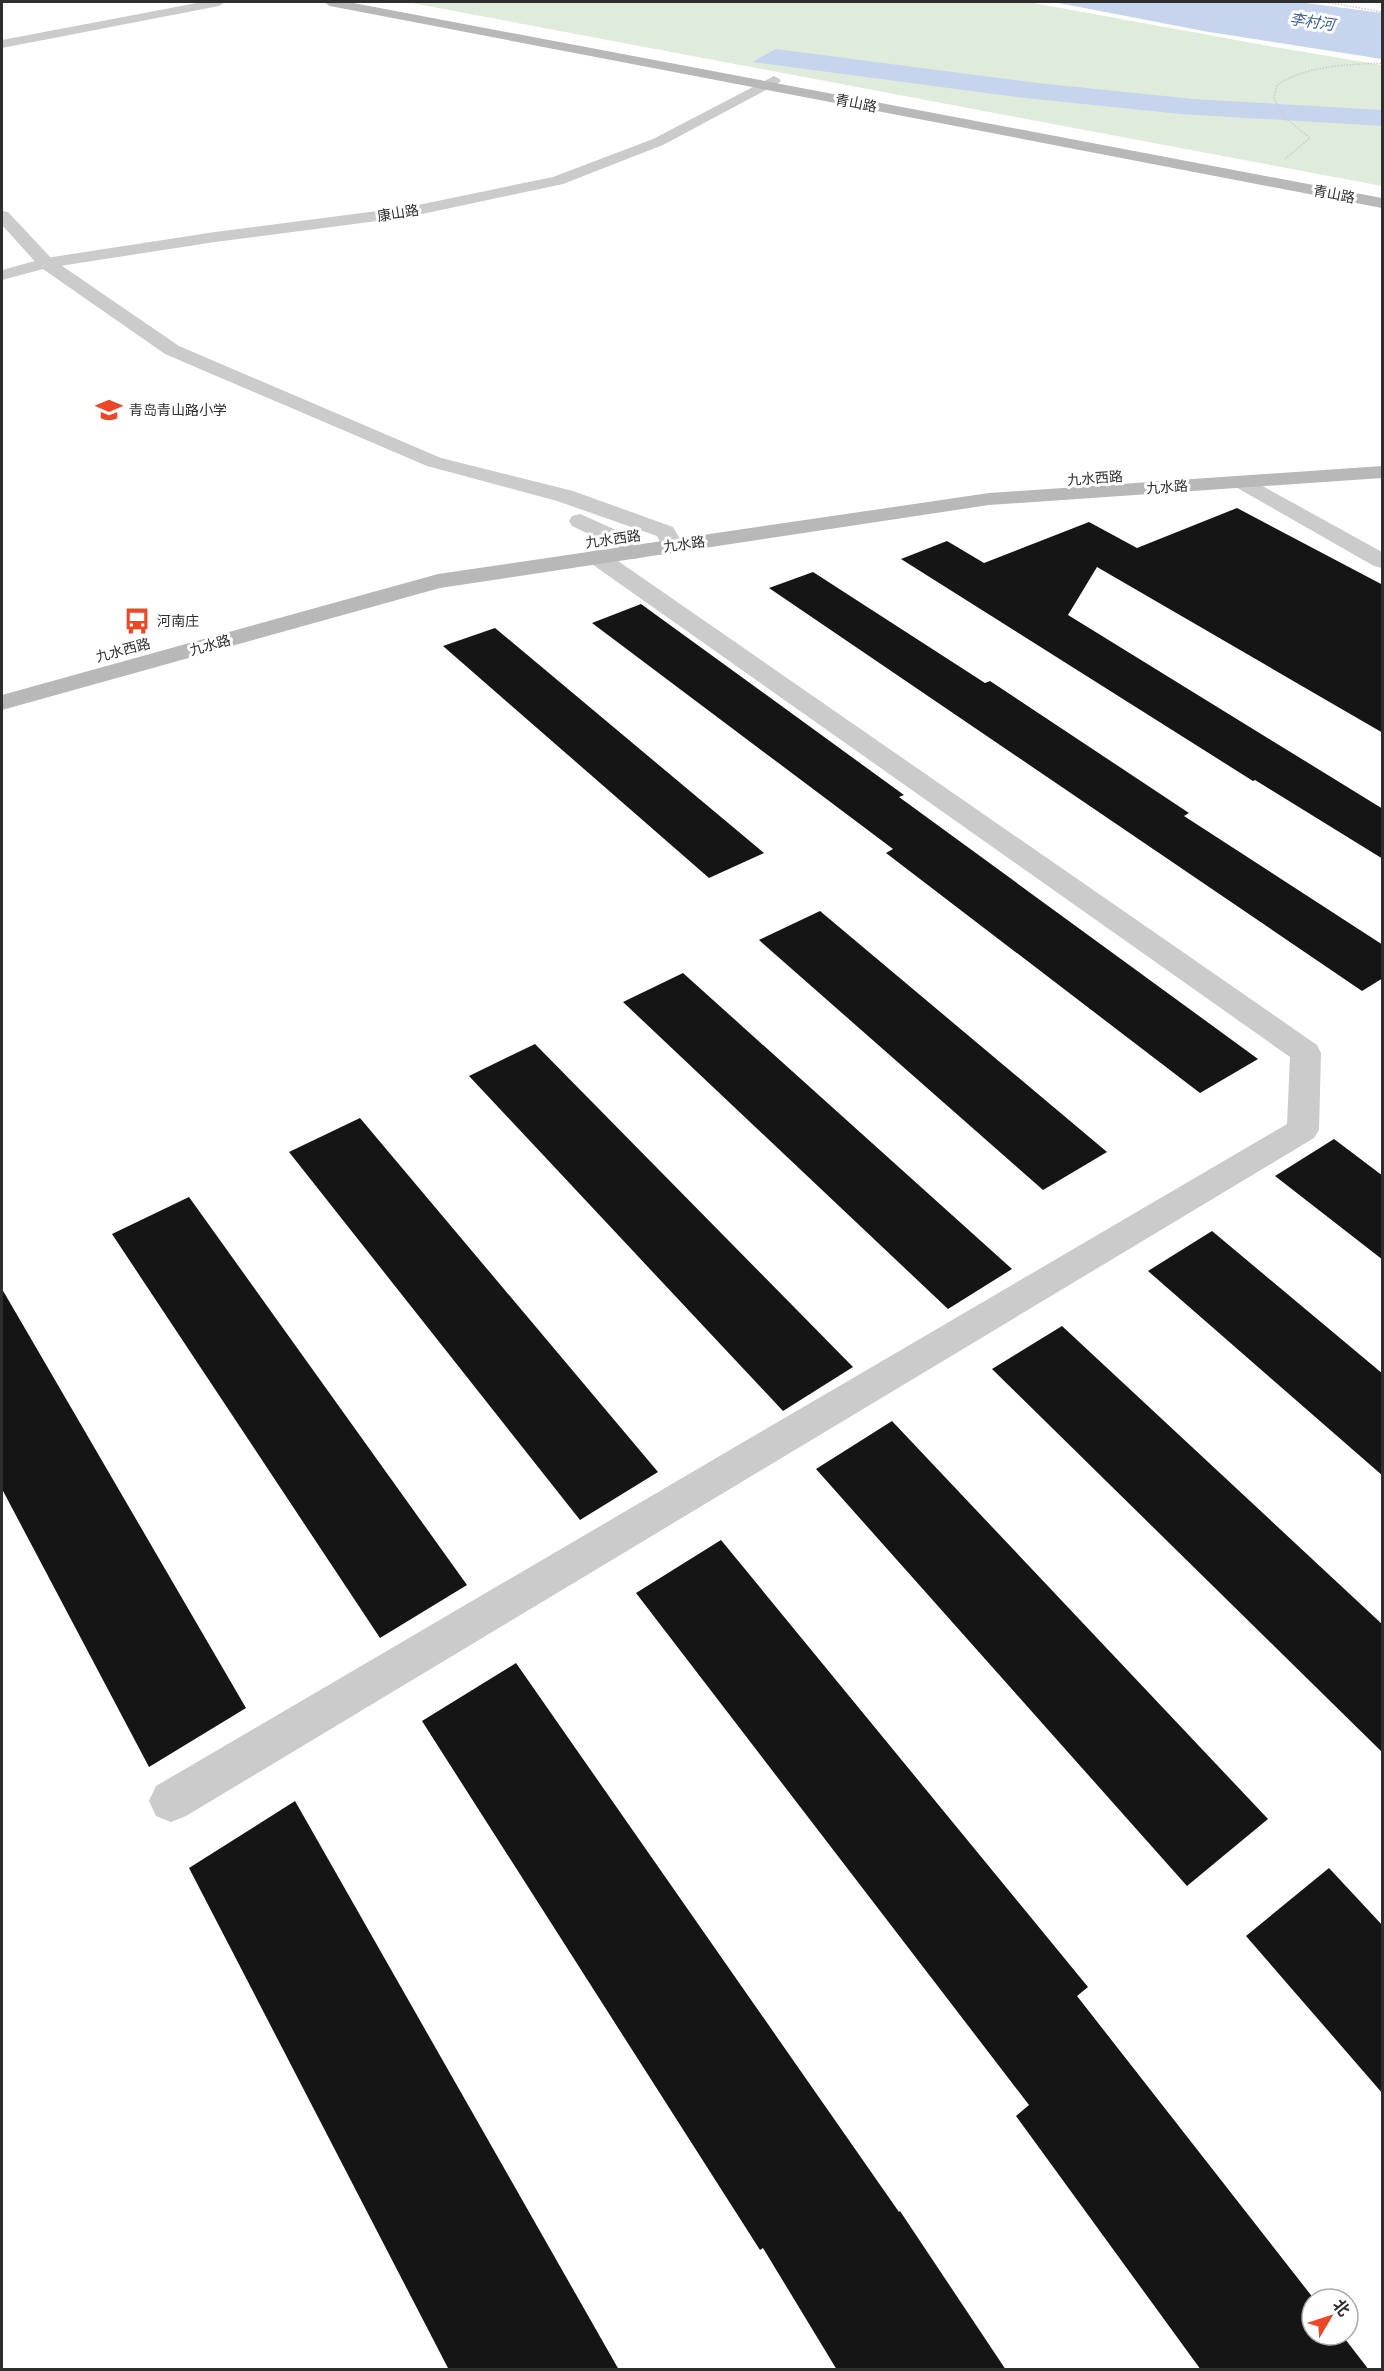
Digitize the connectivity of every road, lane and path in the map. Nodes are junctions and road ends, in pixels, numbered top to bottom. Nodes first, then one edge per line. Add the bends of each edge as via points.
1 (188, 2) edge
2 (219, 2) edge
3 (330, 2) edge
4 (361, 2) edge
5 (1326, 2) edge
6 (1383, 12) edge
7 (2, 37) edge
8 (2, 44) edge
9 (1383, 63) edge
10 (769, 83) junction
11 (1310, 138) dead end
12 (1383, 195) edge
13 (1383, 204) edge
14 (2, 216) edge
15 (2, 242) edge
16 (36, 266) junction
17 (2, 275) edge
18 (1383, 458) edge
19 (1383, 472) edge
20 (1241, 482) junction
21 (669, 539) junction
22 (616, 549) junction
23 (1383, 561) edge
24 (2, 684) edge
25 (2, 703) edge
26 (171, 1802) dead end

1 - 7 street
2 - 8 street
3 - 10 main road, 青山路
4 - 10 main road, 青山路
5 - 6 path
9 - 11 path via 1301,71 1275,88 1276,110
10 - 12 main road, 青山路
10 - 13 main road, 青山路
10 - 16 street, 康山路 via 658,142 557,181 408,212
14 - 16 street
15 - 16 street
16 - 17 street, 康山路
16 - 21 street via 172,350 434,462 565,496
16 - 22 street via 152,358 414,471 546,506
18 - 21 main road, 九水西路 via 980,486
19 - 20 main road, 九水路
20 - 21 main road, 九水路 via 989,499
20 - 23 street
21 - 22 main road, 九水路
22 - 24 main road, 九水西路 via 429,566
22 - 25 main road, 九水路 via 438,581
22 - 26 street via 1306,1053 1303,1130

